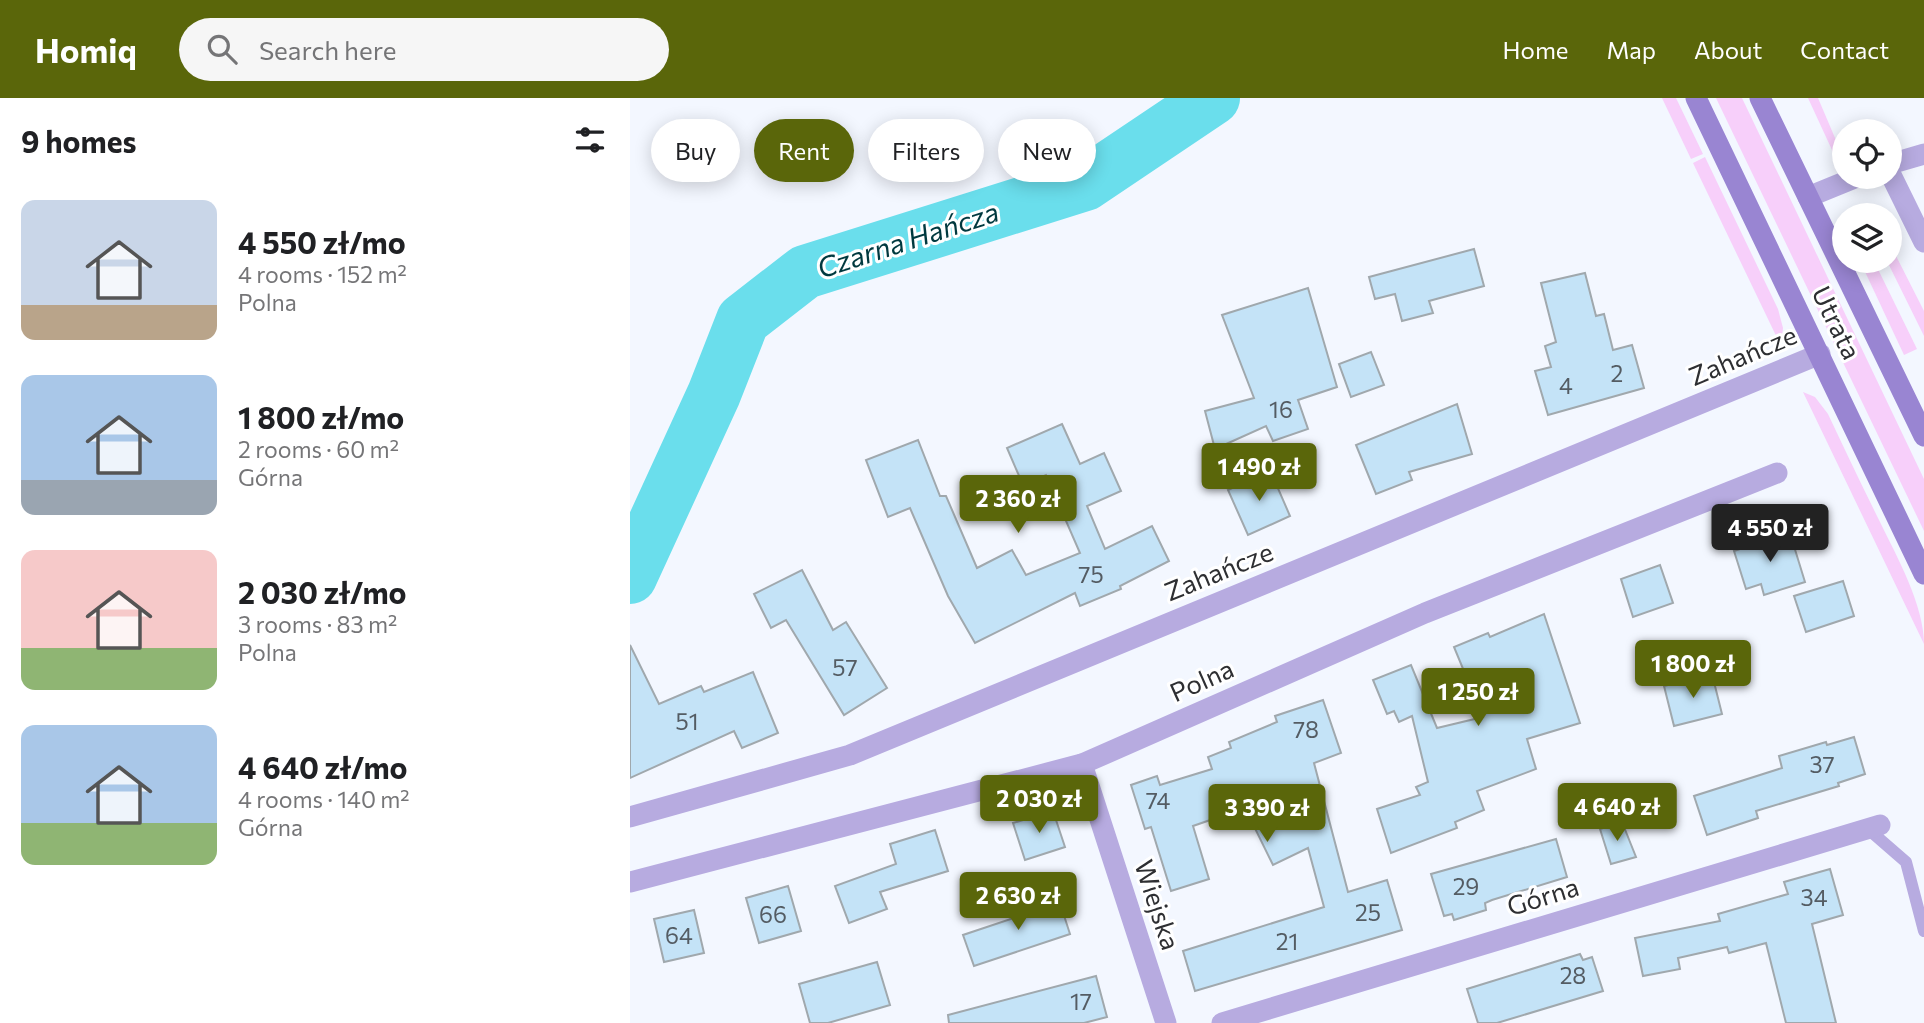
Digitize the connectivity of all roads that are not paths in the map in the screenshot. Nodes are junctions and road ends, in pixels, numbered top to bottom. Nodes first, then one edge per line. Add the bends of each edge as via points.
1 (1696, 98) edge
2 (1760, 98) edge
3 (1924, 154) edge
4 (1902, 160) edge
5 (1832, 187) edge
6 (1898, 189) edge
7 (1808, 197) junction
8 (1924, 242) edge
9 (1820, 354) junction
10 (1924, 436) edge
11 (1777, 472) dead end
12 (1924, 573) edge
13 (1082, 764) junction
14 (630, 817) edge
15 (1874, 827) joint
16 (630, 882) edge
17 (1924, 931) edge
18 (1166, 1023) edge
19 (1222, 1023) edge

1 - 9 main road, Utrata
2 - 7 main road, Utrata
3 - 4 street
5 - 7 street
6 - 8 street
7 - 10 main road, Utrata
9 - 12 main road, Utrata
9 - 14 street, Zahańcze via 850,755
11 - 13 street, Polna via 1425,613
13 - 16 street, Polna
13 - 18 street, Wiejska
15 - 17 lane via 1906,862
15 - 19 street, Górna

